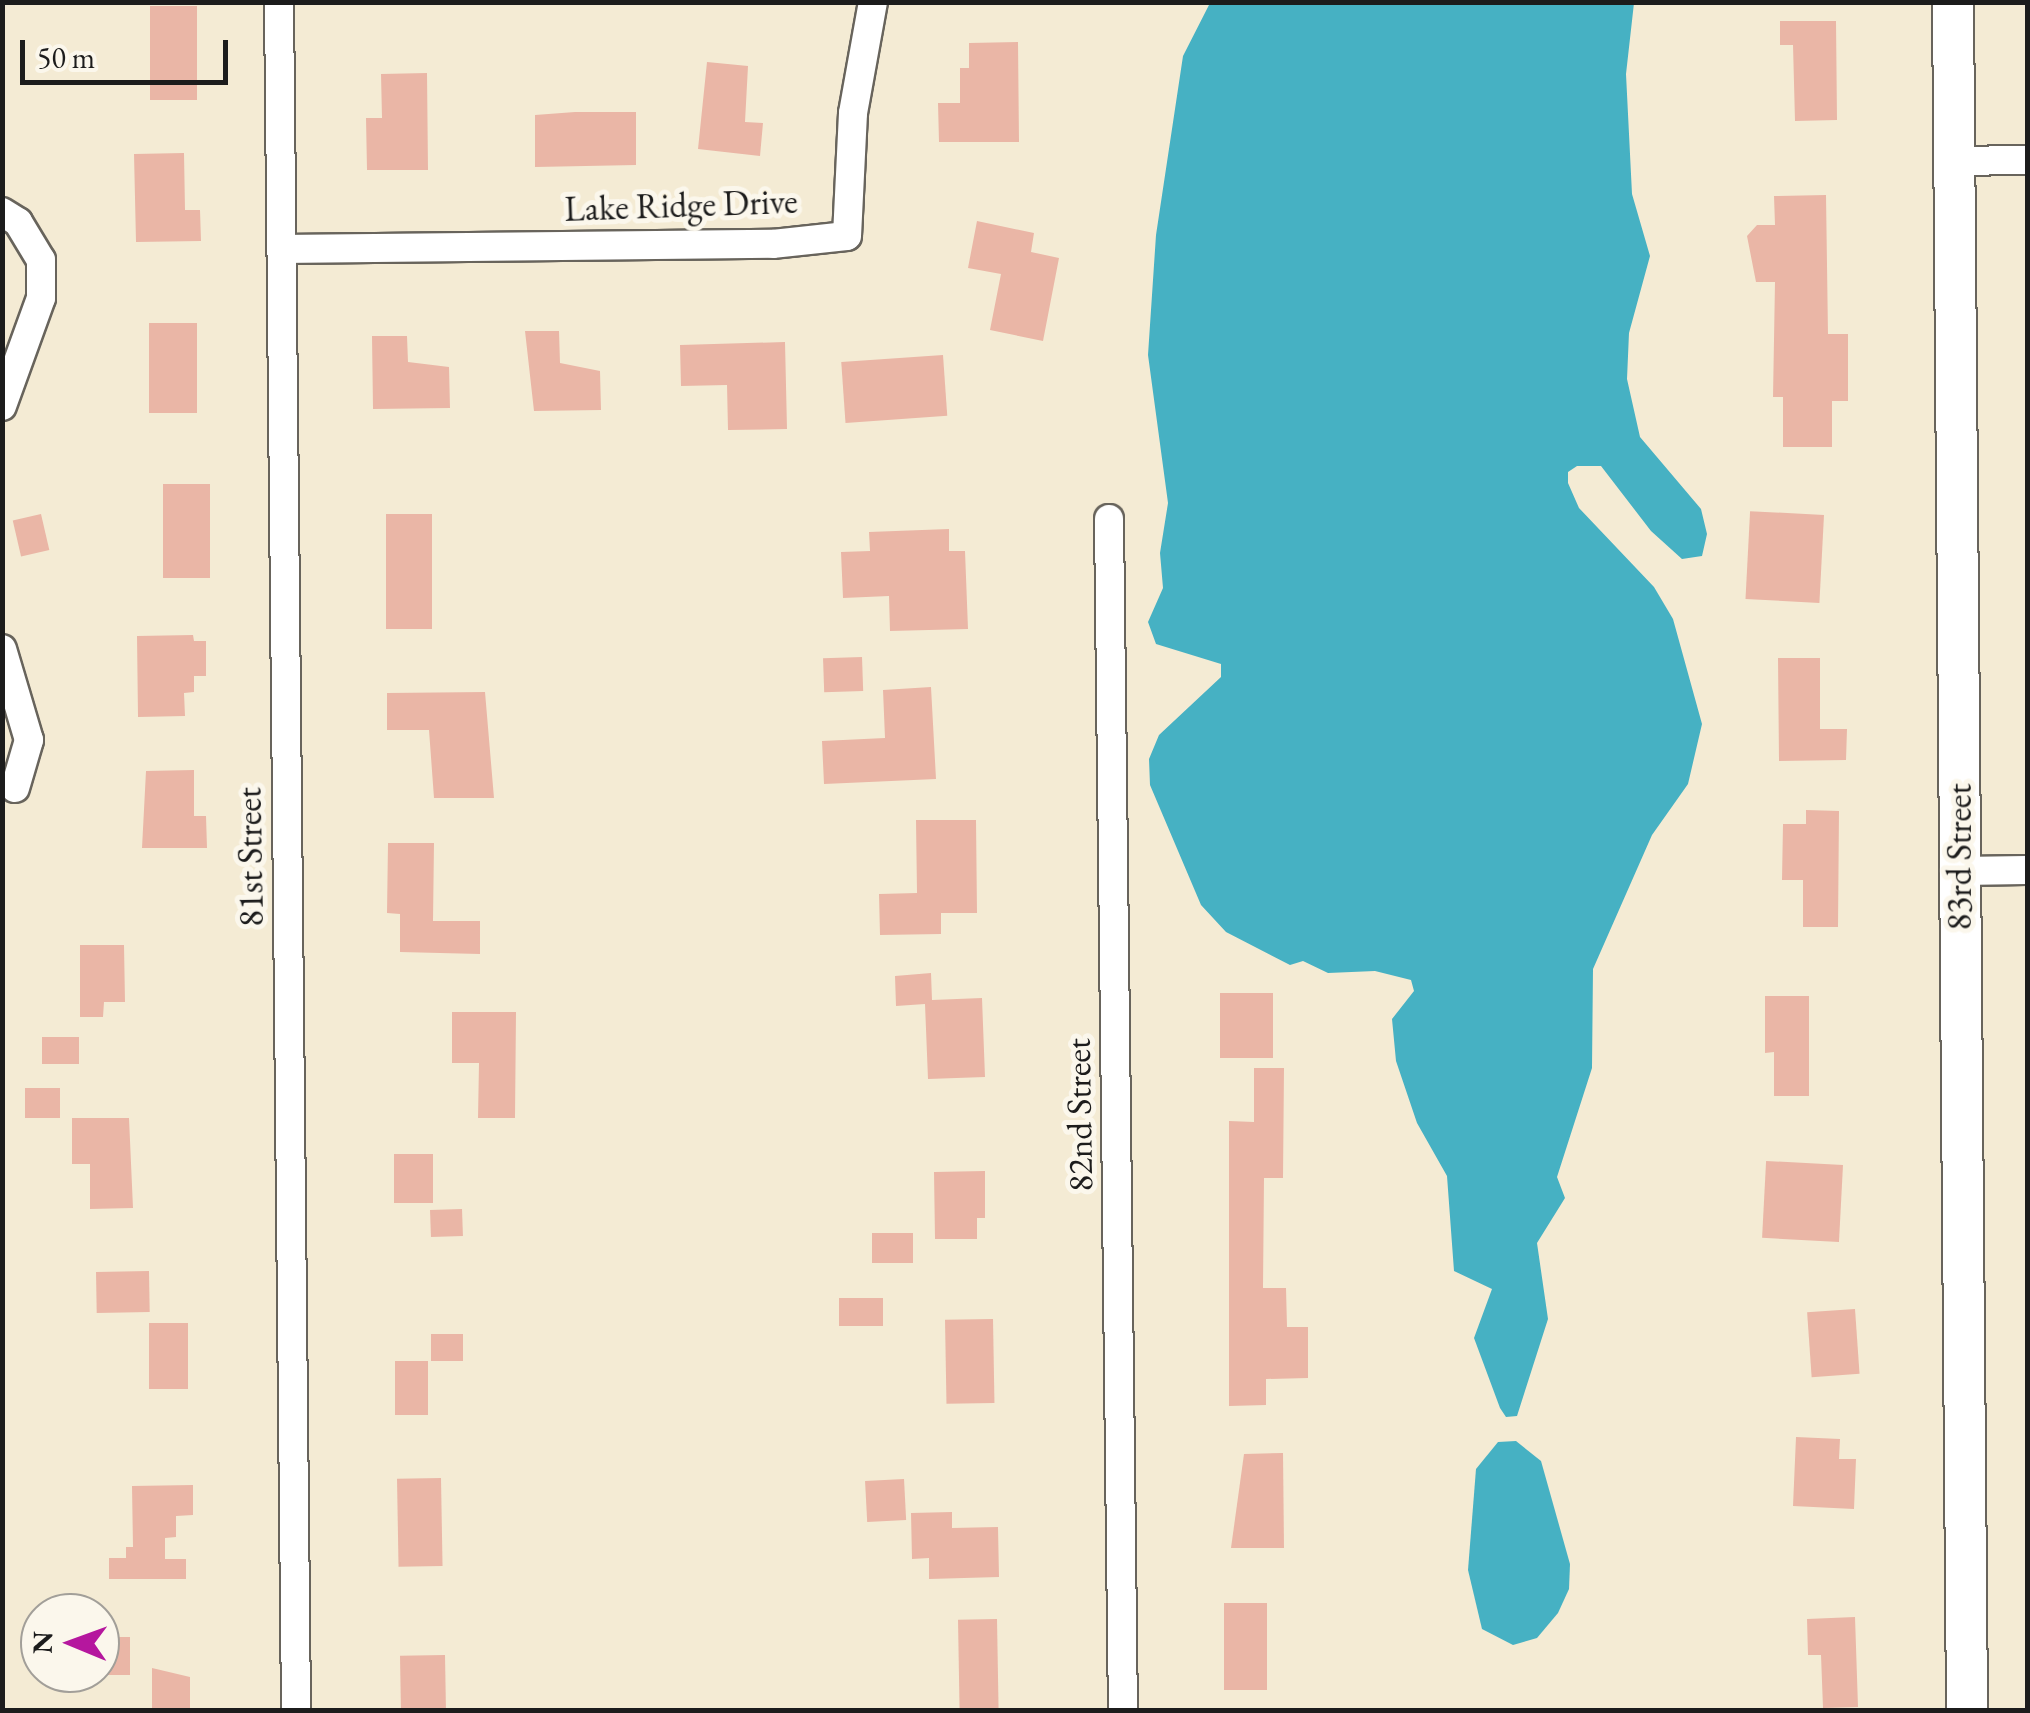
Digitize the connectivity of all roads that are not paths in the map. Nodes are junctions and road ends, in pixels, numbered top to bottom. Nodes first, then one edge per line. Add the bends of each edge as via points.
1 (279, 2) edge
2 (872, 2) edge
3 (1952, 2) edge
4 (2028, 160) edge
5 (1954, 161) junction
6 (2, 212) edge
7 (281, 249) junction
8 (2, 406) edge
9 (1109, 520) dead end
10 (2, 649) edge
11 (16, 788) dead end
12 (1959, 870) junction
13 (2028, 870) edge
14 (296, 1710) edge
15 (1123, 1710) edge
16 (1968, 1710) edge

1 - 7 street, 81st Street
2 - 7 street, Lake Ridge Drive via 853,112 847,236 773,244
3 - 5 street, 83rd Street
4 - 5 street
5 - 12 street, 83rd Street
6 - 8 street via 18,222 41,260 41,298
7 - 14 street, 81st Street
9 - 15 street, 82nd Street
10 - 11 street via 29,740
12 - 13 street
12 - 16 street, 83rd Street

